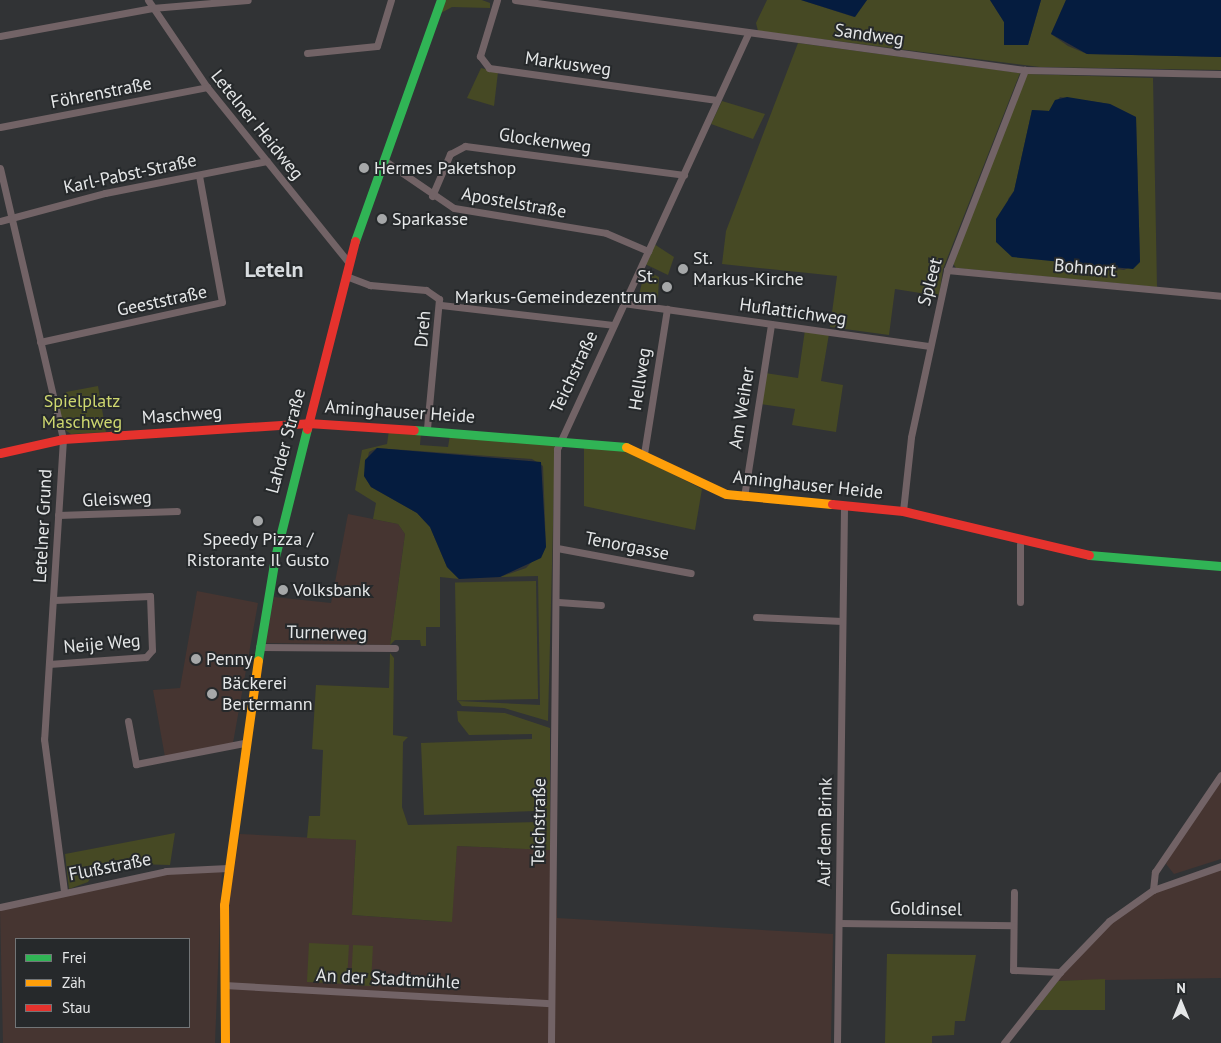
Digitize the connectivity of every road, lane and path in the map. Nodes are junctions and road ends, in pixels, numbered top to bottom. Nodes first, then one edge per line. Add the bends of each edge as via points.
1 (148, 0) edge
2 (248, 0) edge
3 (391, 0) edge
4 (441, 0) edge
5 (497, 0) edge
6 (515, 0) edge
7 (226, 1) edge
8 (152, 8) junction
9 (748, 34) junction
10 (0, 36) edge
11 (306, 53) dead end
12 (1025, 70) junction
13 (1221, 74) edge
14 (207, 88) junction
15 (717, 100) junction
16 (0, 127) edge
17 (267, 161) junction
18 (385, 161) junction
19 (0, 168) edge
20 (199, 175) junction
21 (684, 175) junction
22 (432, 196) junction
23 (12, 217) junction
24 (0, 221) edge
25 (648, 251) junction
26 (349, 263) junction
27 (947, 270) junction
28 (346, 276) junction
29 (1221, 296) edge
30 (623, 303) junction
31 (441, 305) junction
32 (666, 309) junction
33 (771, 324) junction
34 (613, 325) junction
35 (40, 342) junction
36 (930, 346) junction
37 (308, 423) junction
38 (427, 429) junction
39 (63, 439) junction
40 (559, 439) junction
41 (0, 453) edge
42 (644, 454) junction
43 (744, 497) junction
44 (844, 507) junction
45 (178, 510) dead end
46 (903, 511) junction
47 (58, 515) junction
48 (1020, 544) junction
49 (557, 548) junction
50 (1221, 566) edge
51 (690, 573) dead end
52 (54, 600) junction
53 (558, 602) junction
54 (1020, 602) dead end
55 (601, 605) dead end
56 (756, 617) dead end
57 (842, 621) junction
58 (259, 647) junction
59 (394, 648) dead end
60 (49, 664) junction
61 (128, 721) dead end
62 (244, 742) junction
63 (1221, 775) edge
64 (1221, 866) edge
65 (228, 868) junction
66 (1153, 890) junction
67 (64, 891) junction
68 (1014, 892) dead end
69 (0, 906) edge
70 (839, 923) junction
71 (1013, 925) junction
72 (1060, 972) junction
73 (224, 985) junction
74 (551, 1003) junction
75 (225, 1043) edge
76 (551, 1043) edge
77 (837, 1043) edge
78 (1004, 1043) edge

1 - 8 street, Letelner Heidweg
2 - 7 street
3 - 11 street via 377,46
4 - 18 street, Lahder Straße
5 - 15 street, Markusweg via 480,56 489,68
6 - 9 street, Sandweg
7 - 8 street
8 - 10 street
8 - 14 street, Letelner Heidweg
9 - 12 street, Sandweg
9 - 15 street, Teichstraße
12 - 13 street, Sandweg
12 - 27 street, Spleet
14 - 16 street, Föhrenstraße
14 - 17 street, Letelner Heidweg
15 - 21 street, Teichstraße
17 - 20 street, Karl-Pabst-Straße
17 - 26 street, Letelner Heidweg
18 - 22 street, Apostelstraße
18 - 26 street, Lahder Straße via 367,203
19 - 23 street, Letelner Grund
20 - 23 street, Karl-Pabst-Straße
20 - 35 street, Geeststraße via 222,302
21 - 22 street, Glockenweg via 465,146 450,154
21 - 25 street, Teichstraße
22 - 25 street, Apostelstraße via 463,211 606,233
23 - 24 street, Karl-Pabst-Straße
23 - 35 street, Letelner Grund
25 - 30 street, Teichstraße
26 - 28 street, Lahder Straße
27 - 29 street, Bohnort
27 - 36 street, Spleet
28 - 31 street, Dreh via 370,285 426,290
28 - 37 street, Lahder Straße
30 - 32 street, Huflattichweg
30 - 34 street, Teichstraße
31 - 34 street
31 - 38 street, Dreh
32 - 33 street, Huflattichweg
32 - 42 street, Hellweg
33 - 36 street, Huflattichweg
33 - 43 street, Am Weiher
34 - 40 street, Teichstraße
35 - 39 street, Letelner Grund
36 - 46 street, Spleet via 911,437
37 - 38 street, Aminghauser Heide
37 - 39 street, Maschweg
37 - 58 street, Lahder Straße via 291,482
38 - 40 street, Aminghauser Heide
39 - 41 street, Maschweg
39 - 47 street, Letelner Grund
40 - 42 street, Aminghauser Heide via 620,444
40 - 49 street, Teichstraße
42 - 43 street, Aminghauser Heide via 709,488
43 - 44 street, Aminghauser Heide
44 - 46 street, Aminghauser Heide
44 - 57 street, Auf dem Brink
45 - 47 street, Gleisweg
46 - 48 street, Aminghauser Heide
47 - 52 street, Letelner Grund
48 - 50 street, Aminghauser Heide via 1117,560
48 - 54 street
49 - 51 street, Tenorgasse
49 - 53 street, Teichstraße
52 - 60 street, Letelner Grund
52 - 60 street, Neije Weg via 150,596 152,650 146,658
53 - 55 street
53 - 74 street, Teichstraße
56 - 57 street
57 - 70 street, Auf dem Brink
58 - 59 street, Turnerweg
58 - 62 street, Lahder Straße
60 - 67 street, Letelner Grund via 44,739
61 - 62 street via 136,764
62 - 65 street, Lahder Straße
63 - 66 street via 1155,872
64 - 66 street
65 - 67 street, Flußstraße via 166,871
65 - 73 street, Lahder Straße via 224,905
66 - 72 street via 1109,921
67 - 69 street, Flußstraße
68 - 71 street
70 - 71 street, Goldinsel
70 - 77 street, Auf dem Brink
71 - 72 street via 1013,970
72 - 78 street
73 - 74 street, An der Stadtmühle
73 - 75 street, Lahder Straße
74 - 76 street, Teichstraße

